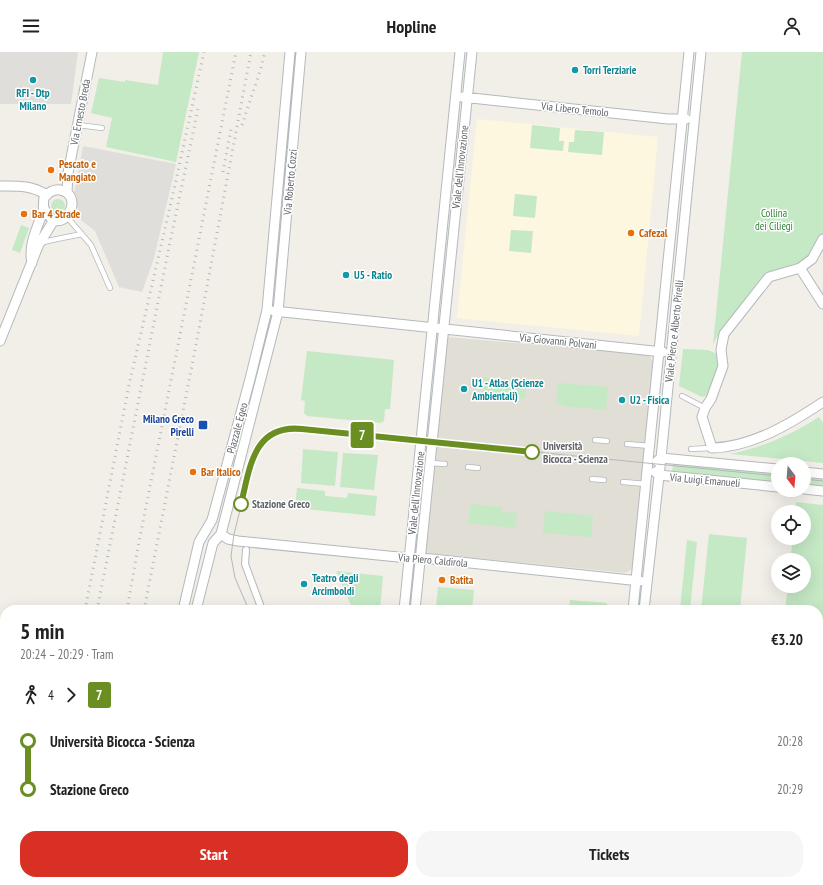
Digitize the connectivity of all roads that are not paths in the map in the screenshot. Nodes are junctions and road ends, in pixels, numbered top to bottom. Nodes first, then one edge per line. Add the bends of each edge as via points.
1 (92, 52) edge
2 (290, 52) edge
3 (301, 52) edge
4 (460, 52) edge
5 (472, 52) edge
6 (688, 52) edge
7 (701, 52) edge
8 (456, 96) junction
9 (467, 98) junction
10 (682, 118) junction
11 (694, 119) junction
12 (78, 125) junction
13 (102, 128) dead end
14 (68, 173) junction
15 (0, 186) edge
16 (51, 193) junction
17 (67, 194) junction
18 (44, 208) junction
19 (67, 217) junction
20 (54, 220) junction
21 (82, 234) junction
22 (823, 239) edge
23 (39, 244) junction
24 (32, 263) junction
25 (800, 268) junction
26 (110, 288) dead end
27 (823, 304) edge
28 (267, 310) junction
29 (278, 312) junction
30 (433, 328) junction
31 (444, 329) junction
32 (0, 341) edge
33 (659, 352) junction
34 (671, 353) junction
35 (682, 396) dead end
36 (823, 402) edge
37 (705, 408) junction
38 (595, 440) dead end
39 (607, 441) dead end
40 (628, 444) dead end
41 (650, 446) junction
42 (712, 448) junction
43 (691, 449) dead end
44 (661, 458) junction
45 (430, 462) junction
46 (445, 464) dead end
47 (468, 467) dead end
48 (648, 467) junction
49 (478, 468) dead end
50 (771, 468) edge
51 (811, 473) edge
52 (823, 474) edge
53 (659, 475) junction
54 (592, 479) dead end
55 (604, 480) dead end
56 (623, 482) dead end
57 (646, 484) junction
58 (771, 486) edge
59 (811, 490) edge
60 (823, 491) edge
61 (221, 534) junction
62 (246, 550) dead end
63 (410, 558) junction
64 (421, 558) junction
65 (635, 581) junction
66 (647, 582) junction
67 (184, 605) edge
68 (197, 605) edge
69 (260, 605) edge
70 (405, 605) edge
71 (416, 605) edge
72 (633, 605) edge
73 (645, 605) edge

1 - 12 street, Via Ernesto Breda
2 - 28 street, Via Roberto Cozzi
3 - 29 street, Via Roberto Cozzi
4 - 8 street, Viale dell'Innovazione
5 - 9 street, Viale dell'Innovazione
6 - 10 street, Viale Piero e Alberto Pirelli
7 - 11 street, Viale Piero e Alberto Pirelli
8 - 9 street, Via Libero Temolo
8 - 30 street, Viale dell'Innovazione
9 - 10 street, Via Libero Temolo via 668,119
9 - 31 street, Viale dell'Innovazione
10 - 11 street, Via Libero Temolo
10 - 33 street, Viale Piero e Alberto Pirelli
11 - 34 street, Viale Piero e Alberto Pirelli
12 - 13 lane
12 - 14 street, Via Ernesto Breda
14 - 16 street, Via Ernesto Breda
14 - 17 street, Via Ernesto Breda
15 - 16 street via 27,186
16 - 17 street via 61,190
16 - 18 street, Via Ernesto Breda via 43,202
17 - 19 street, Via Ernesto Breda via 72,206
18 - 20 street
18 - 24 street, Via Ernesto Breda via 31,245
19 - 20 street
19 - 21 lane
20 - 23 street, Via Ernesto Breda
21 - 23 lane
21 - 26 lane via 93,248
22 - 25 street via 812,259
23 - 24 street, Via Ernesto Breda
24 - 32 street, Via Ernesto Breda
25 - 27 street
25 - 37 street via 769,277 724,334 721,350 723,366
28 - 29 street
28 - 67 street, Piazzale Egeo via 212,520 199,542
29 - 30 street
29 - 61 street, Piazzale Egeo
30 - 31 street
30 - 63 street, Viale dell'Innovazione
31 - 33 street, Via Giovanni Polvani
31 - 45 street, Viale dell'Innovazione
33 - 34 street, Via Giovanni Polvani
33 - 41 street, Viale Piero e Alberto Pirelli
34 - 44 street, Viale Piero e Alberto Pirelli
35 - 37 lane
36 - 42 street via 769,433 735,445
37 - 42 street via 702,417
38 - 39 lane
40 - 41 lane
41 - 48 street, Viale Piero e Alberto Pirelli
42 - 43 lane
44 - 48 street, Via Luigi Emanueli
44 - 50 street, Via Luigi Emanueli
44 - 53 street, Viale Piero e Alberto Pirelli
45 - 46 lane
45 - 64 street, Viale dell'Innovazione
47 - 49 lane
48 - 53 street, Via Luigi Emanueli
48 - 57 street, Viale Piero e Alberto Pirelli
51 - 52 street
53 - 58 street, Via Luigi Emanueli
53 - 66 street, Viale Piero e Alberto Pirelli
54 - 55 lane
56 - 57 lane
57 - 65 street, Viale Piero e Alberto Pirelli
59 - 60 street
61 - 63 street, Via Piero Caldirola via 238,541
61 - 68 street, Piazzale Egeo via 213,543
62 - 69 street via 245,564
63 - 64 street, Via Piero Caldirola
63 - 70 street, Viale dell'Innovazione
64 - 65 street, Via Piero Caldirola
64 - 71 street, Viale dell'Innovazione
65 - 66 street, Via Piero Caldirola
65 - 72 street, Viale Piero e Alberto Pirelli
66 - 73 street, Viale Piero e Alberto Pirelli

